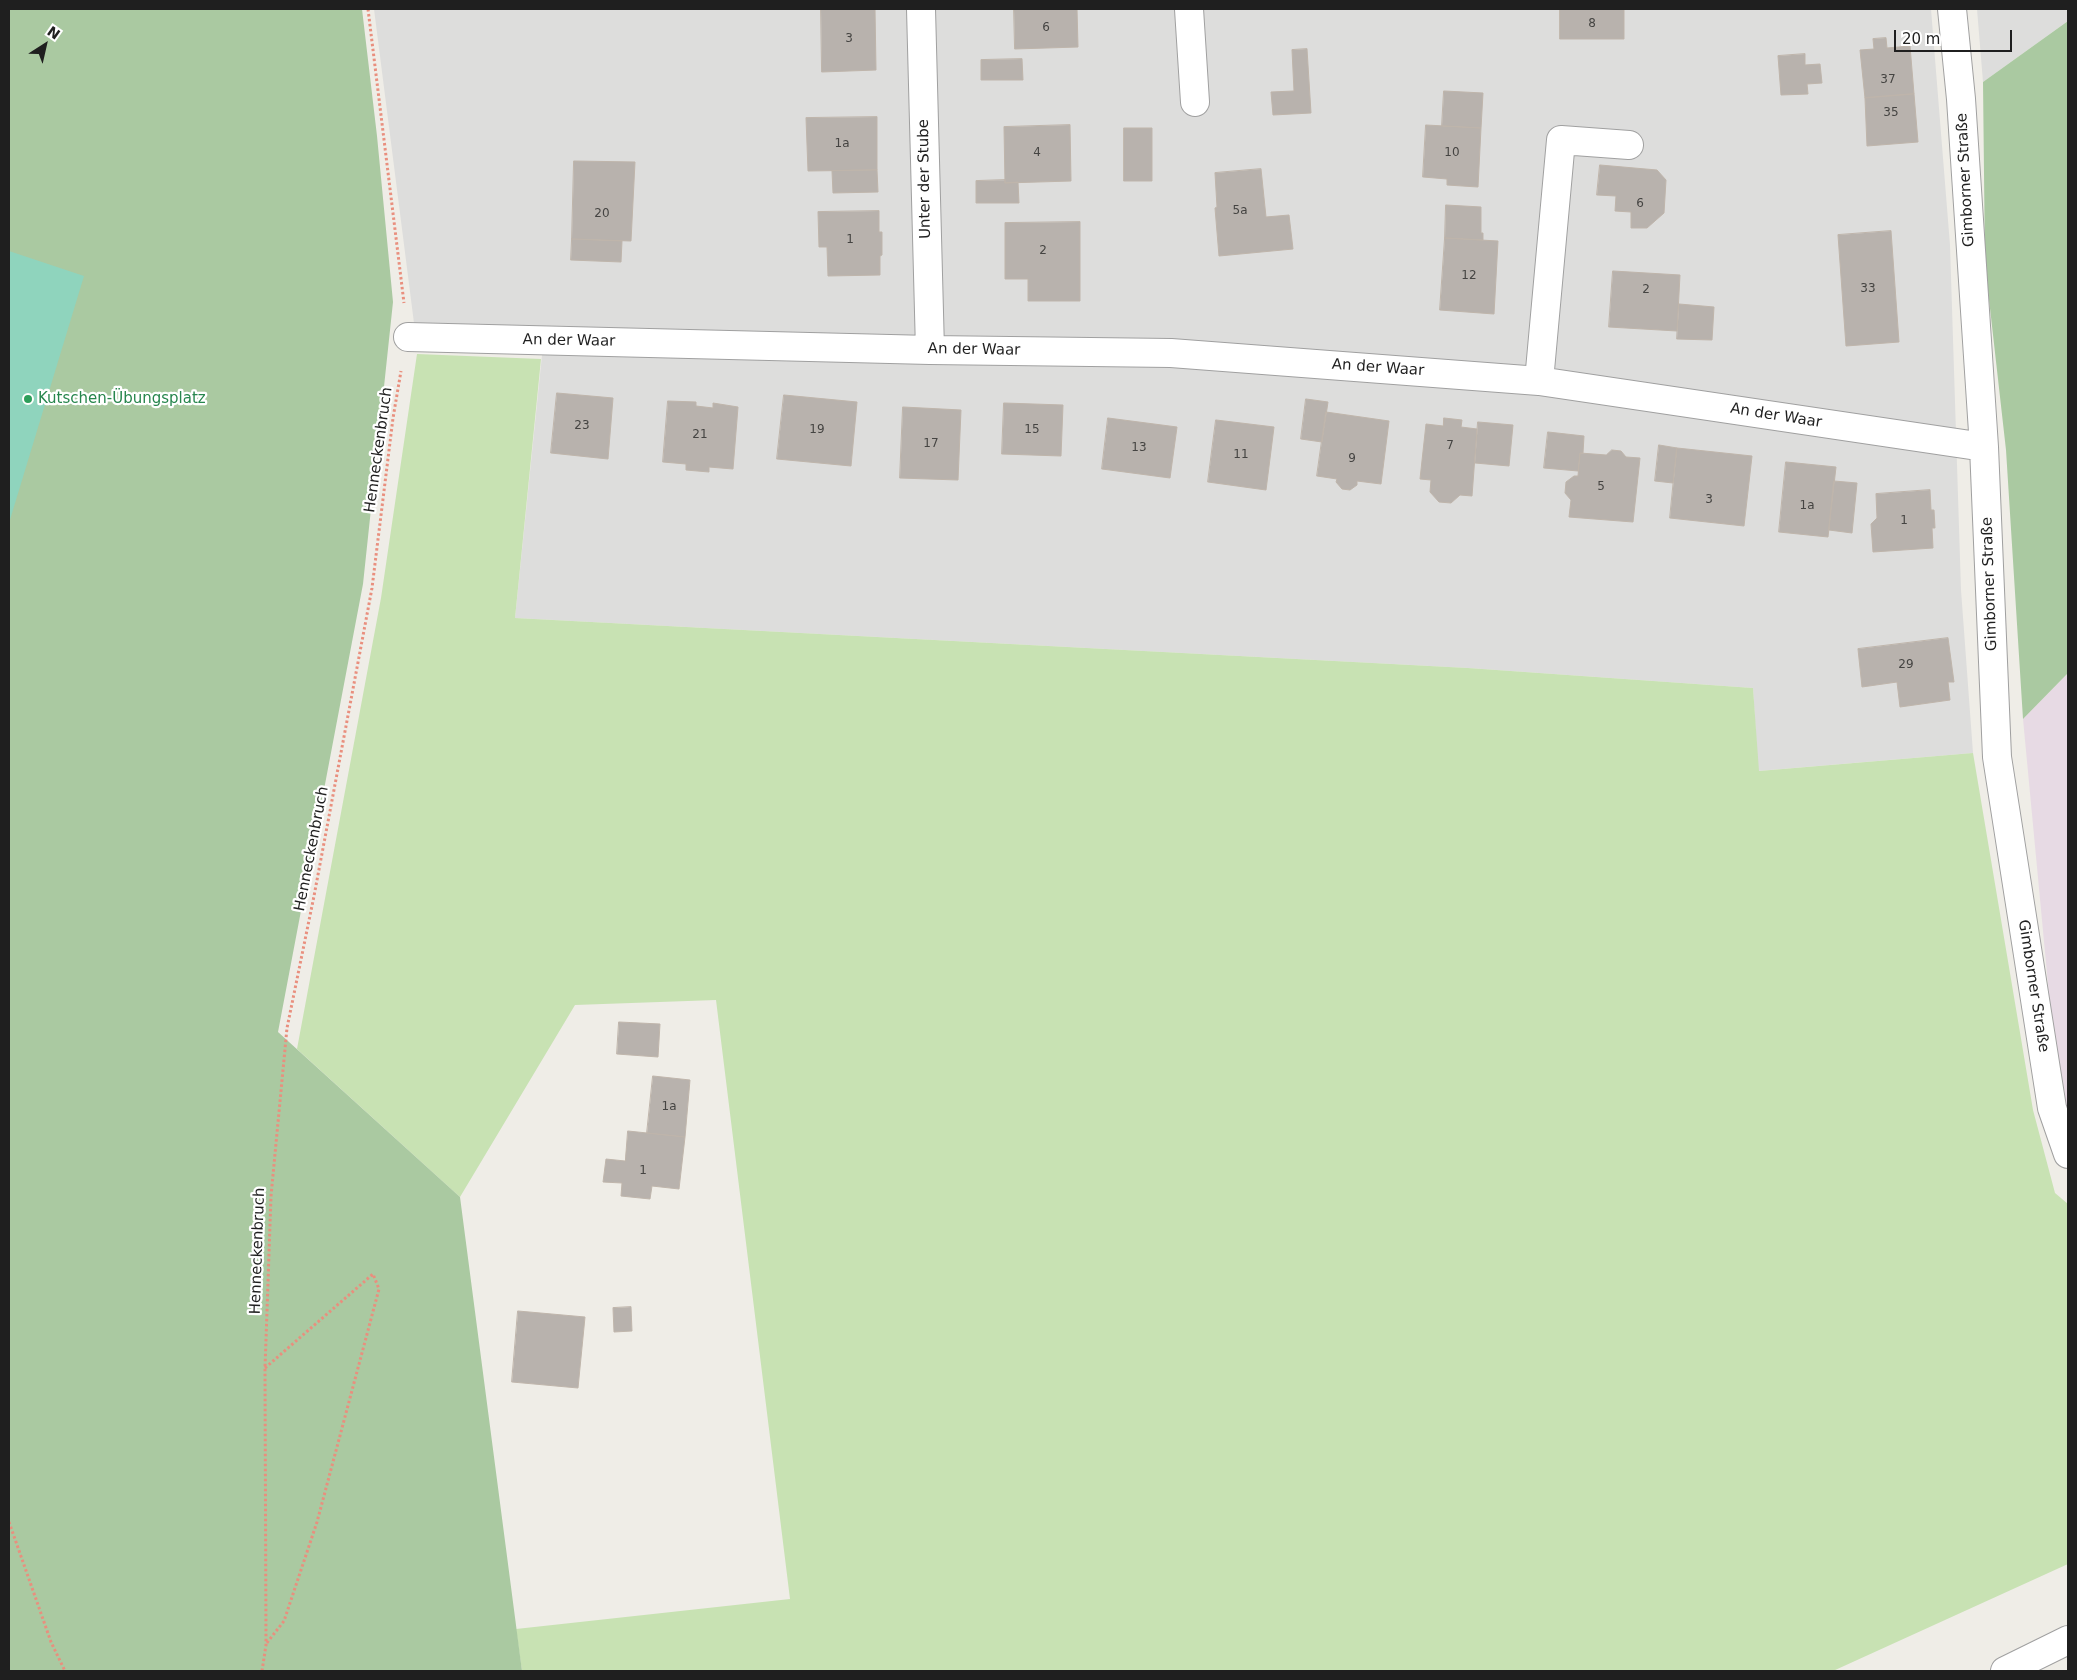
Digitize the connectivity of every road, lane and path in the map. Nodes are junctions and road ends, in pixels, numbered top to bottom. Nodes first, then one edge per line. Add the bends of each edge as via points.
1 (368, 9) edge
2 (921, 9) edge
3 (1189, 9) edge
4 (1952, 9) edge
5 (1195, 102) dead end
6 (1629, 144) dead end
7 (408, 337) junction
8 (930, 350) junction
9 (1539, 380) junction
10 (1984, 447) junction
11 (2068, 1154) edge
12 (265, 1368) junction
13 (9, 1522) edge
14 (2068, 1640) edge
15 (266, 1645) junction
16 (65, 1671) edge
17 (262, 1671) edge
18 (2005, 1671) edge

1 - 7 path, Henneckenbruch
2 - 8 street, Unter der Stube
3 - 5 street
4 - 10 street, Gimborner Straße
6 - 9 street via 1561,140
7 - 8 street, An der Waar
7 - 12 path, Henneckenbruch via 393,418 372,588 287,1028 271,1196
8 - 9 street, An der Waar via 1171,353
9 - 10 street, An der Waar
10 - 11 street, Gimborner Straße via 1997,757 2052,1108
12 - 15 path, Henneckenbruch
12 - 15 path, Henneckenbruch via 373,1274 378,1289 318,1522 284,1621
13 - 16 path via 51,1642
14 - 18 street
15 - 17 path, Henneckenbruch

